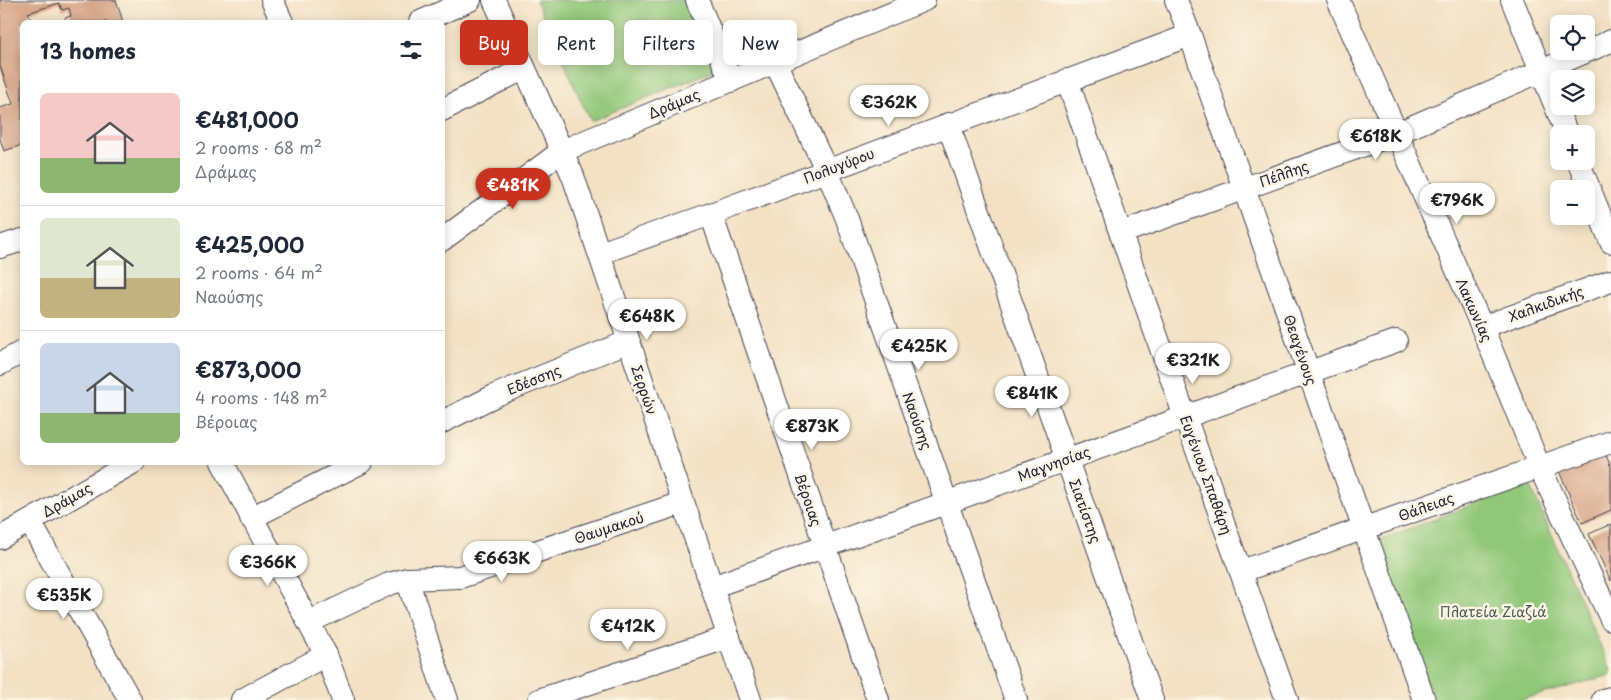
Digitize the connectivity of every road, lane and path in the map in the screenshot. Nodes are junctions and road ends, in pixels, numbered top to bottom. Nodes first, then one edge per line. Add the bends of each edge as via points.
1 (272, 0) edge
2 (470, 0) edge
3 (494, 0) edge
4 (696, 0) edge
5 (924, 0) edge
6 (1176, 0) edge
7 (1338, 0) edge
8 (1512, 0) edge
9 (281, 20) edge
10 (425, 20) edge
11 (1190, 35) junction
12 (1611, 41) edge
13 (797, 53) edge
14 (768, 65) edge
15 (776, 65) edge
16 (523, 69) junction
17 (1542, 71) junction
18 (1067, 80) junction
19 (731, 81) junction
20 (445, 108) edge
21 (948, 124) junction
22 (1563, 125) edge
23 (1395, 134) junction
24 (562, 151) junction
25 (1582, 170) edge
26 (827, 171) junction
27 (1244, 188) junction
28 (711, 214) junction
29 (1121, 233) junction
30 (445, 238) edge
31 (20, 241) edge
32 (1611, 242) edge
33 (0, 247) edge
34 (600, 252) junction
35 (1611, 281) edge
36 (1482, 327) junction
37 (1396, 341) dead end
38 (627, 342) junction
39 (20, 353) edge
40 (0, 364) edge
41 (1308, 373) junction
42 (1185, 417) junction
43 (445, 420) edge
44 (1611, 442) edge
45 (1066, 460) junction
46 (129, 465) edge
47 (224, 465) edge
48 (356, 465) edge
49 (1539, 466) junction
50 (947, 502) junction
51 (682, 503) junction
52 (251, 518) junction
53 (30, 522) junction
54 (1365, 529) junction
55 (0, 538) edge
56 (824, 547) junction
57 (1242, 571) junction
58 (407, 579) junction
59 (712, 587) junction
60 (1611, 619) edge
61 (309, 622) junction
62 (729, 637) junction
63 (326, 655) junction
64 (1611, 698) edge
65 (130, 700) edge
66 (242, 700) edge
67 (343, 700) edge
68 (447, 700) edge
69 (539, 700) edge
70 (750, 700) edge
71 (878, 700) edge
72 (1016, 700) edge
73 (1152, 700) edge
74 (1287, 700) edge
75 (1424, 700) edge
76 (1603, 700) edge

1 - 9 street
2 - 10 street
3 - 16 street, Σερρών
4 - 19 street
5 - 13 street, Δράμας
6 - 11 street, Θεαγένους
7 - 23 street, Λακωνίας
8 - 17 street
11 - 18 street, Πολυγύρου
11 - 27 street, Θεαγένους
12 - 17 street, Πέλλης
14 - 19 street, Δράμας
15 - 26 street, Ναούσης
16 - 20 street
16 - 24 street, Σερρών
17 - 22 street
17 - 23 street, Πέλλης
18 - 21 street, Πολυγύρου
18 - 29 street, Ευγένιου Σπαθάρη
19 - 24 street, Δράμας
21 - 26 street, Πολυγύρου
21 - 45 street, Σιατίστης
23 - 27 street, Πέλλης
23 - 36 street, Λακωνίας
24 - 30 street, Δράμας
24 - 34 street, Σερρών
25 - 32 street
26 - 28 street, Πολυγύρου
26 - 50 street, Ναούσης
27 - 29 street, Πέλλης
27 - 41 street, Θεαγένους
28 - 34 street, Πολυγύρου
28 - 56 street, Βέροιας
29 - 42 street, Ευγένιου Σπαθάρη
31 - 33 street
34 - 38 street, Σερρών
35 - 36 street, Χαλκιδικής
36 - 49 street, Λακωνίας
37 - 41 street, Μαγνησίας
38 - 43 street, Εδέσσης via 496,395
38 - 51 street, Σερρών
39 - 40 street
41 - 42 street, Μαγνησίας
41 - 54 street, Θεαγένους
42 - 45 street, Μαγνησίας
42 - 57 street, Ευγένιου Σπαθάρη
44 - 49 street, Θάλειας
45 - 50 street, Μαγνησίας
45 - 73 street, Σιατίστης
46 - 53 street, Δράμας
47 - 52 street
48 - 52 street
49 - 54 street, Θάλειας
49 - 60 street, Λακωνίας
50 - 56 street, Μαγνησίας
50 - 72 street, Ναούσης
51 - 58 street, Θαυμακού via 460,577
51 - 59 street, Σερρών
52 - 61 street
53 - 55 street, Δράμας
53 - 65 street
54 - 57 street, Θάλειας
54 - 75 street, Θεαγένους
56 - 59 street, Μαγνησίας
56 - 71 street, Βέροιας
57 - 74 street, Ευγένιου Σπαθάρη
58 - 61 street, Θαυμακού via 389,584
58 - 68 street
59 - 62 street, Σερρών
61 - 63 street
62 - 69 street
62 - 70 street, Σερρών
63 - 66 street
63 - 67 street
64 - 76 street

